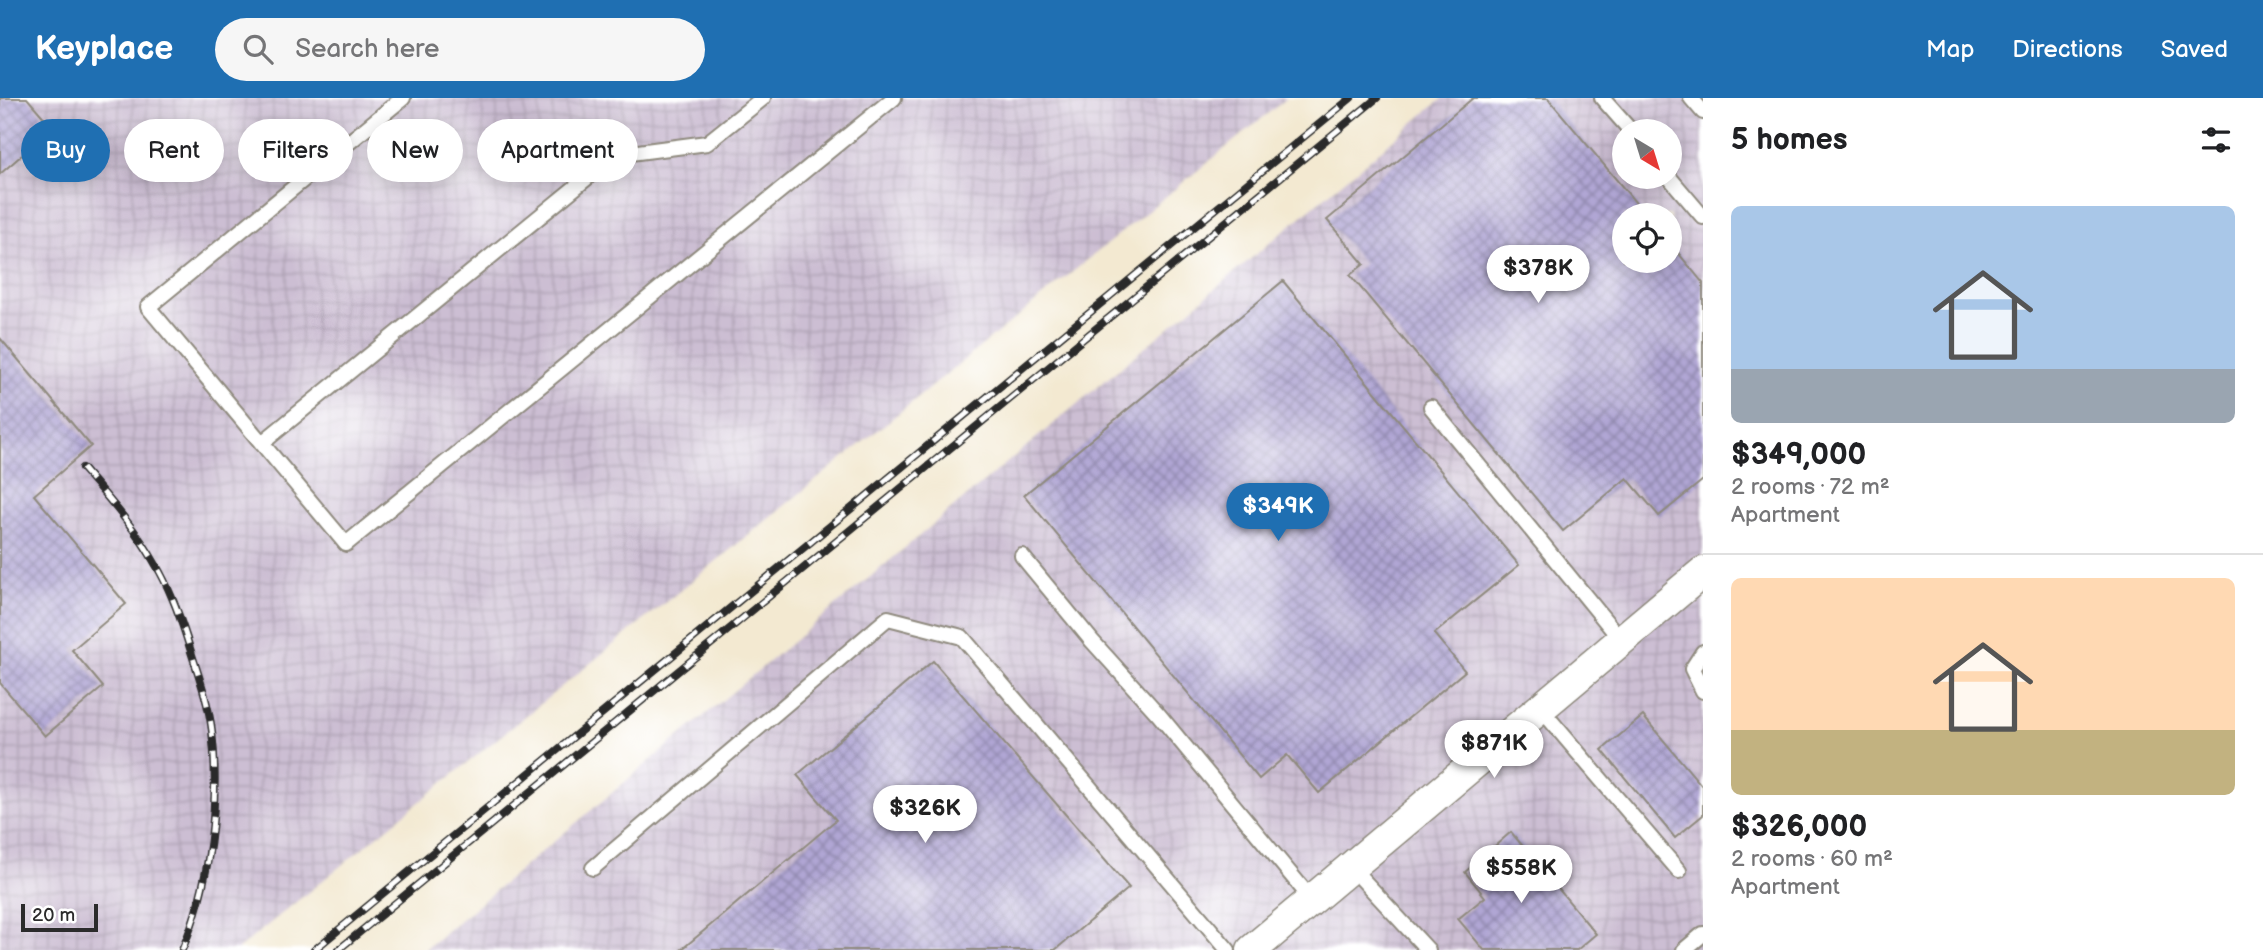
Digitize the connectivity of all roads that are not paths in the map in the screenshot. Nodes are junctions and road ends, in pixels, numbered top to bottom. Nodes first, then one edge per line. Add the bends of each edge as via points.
1 (403, 98) edge
2 (762, 98) edge
3 (894, 98) edge
4 (1602, 98) edge
5 (1691, 98) edge
6 (1703, 112) edge
7 (1620, 119) edge
8 (1679, 189) edge
9 (1703, 217) edge
10 (1431, 407) dead end
11 (262, 443) junction
12 (1022, 556) dead end
13 (1703, 572) edge
14 (1621, 640) junction
15 (1703, 652) edge
16 (1703, 691) edge
17 (1540, 708) junction
18 (1351, 867) junction
19 (593, 868) dead end
20 (1679, 871) dead end
21 (1312, 900) junction
22 (1703, 934) edge
23 (1228, 950) edge
24 (1252, 950) edge
25 (1428, 950) edge
26 (1684, 950) edge

1 - 11 lane via 148,307
2 - 11 lane via 707,143 615,155
3 - 11 lane via 346,544
4 - 7 lane
5 - 6 lane
8 - 9 lane
10 - 14 lane
12 - 21 lane
13 - 14 street
14 - 17 street
15 - 16 lane via 1692,669
17 - 18 street
17 - 20 lane
18 - 21 street
18 - 25 lane
19 - 23 lane via 888,618 962,637
21 - 24 street
22 - 26 lane

